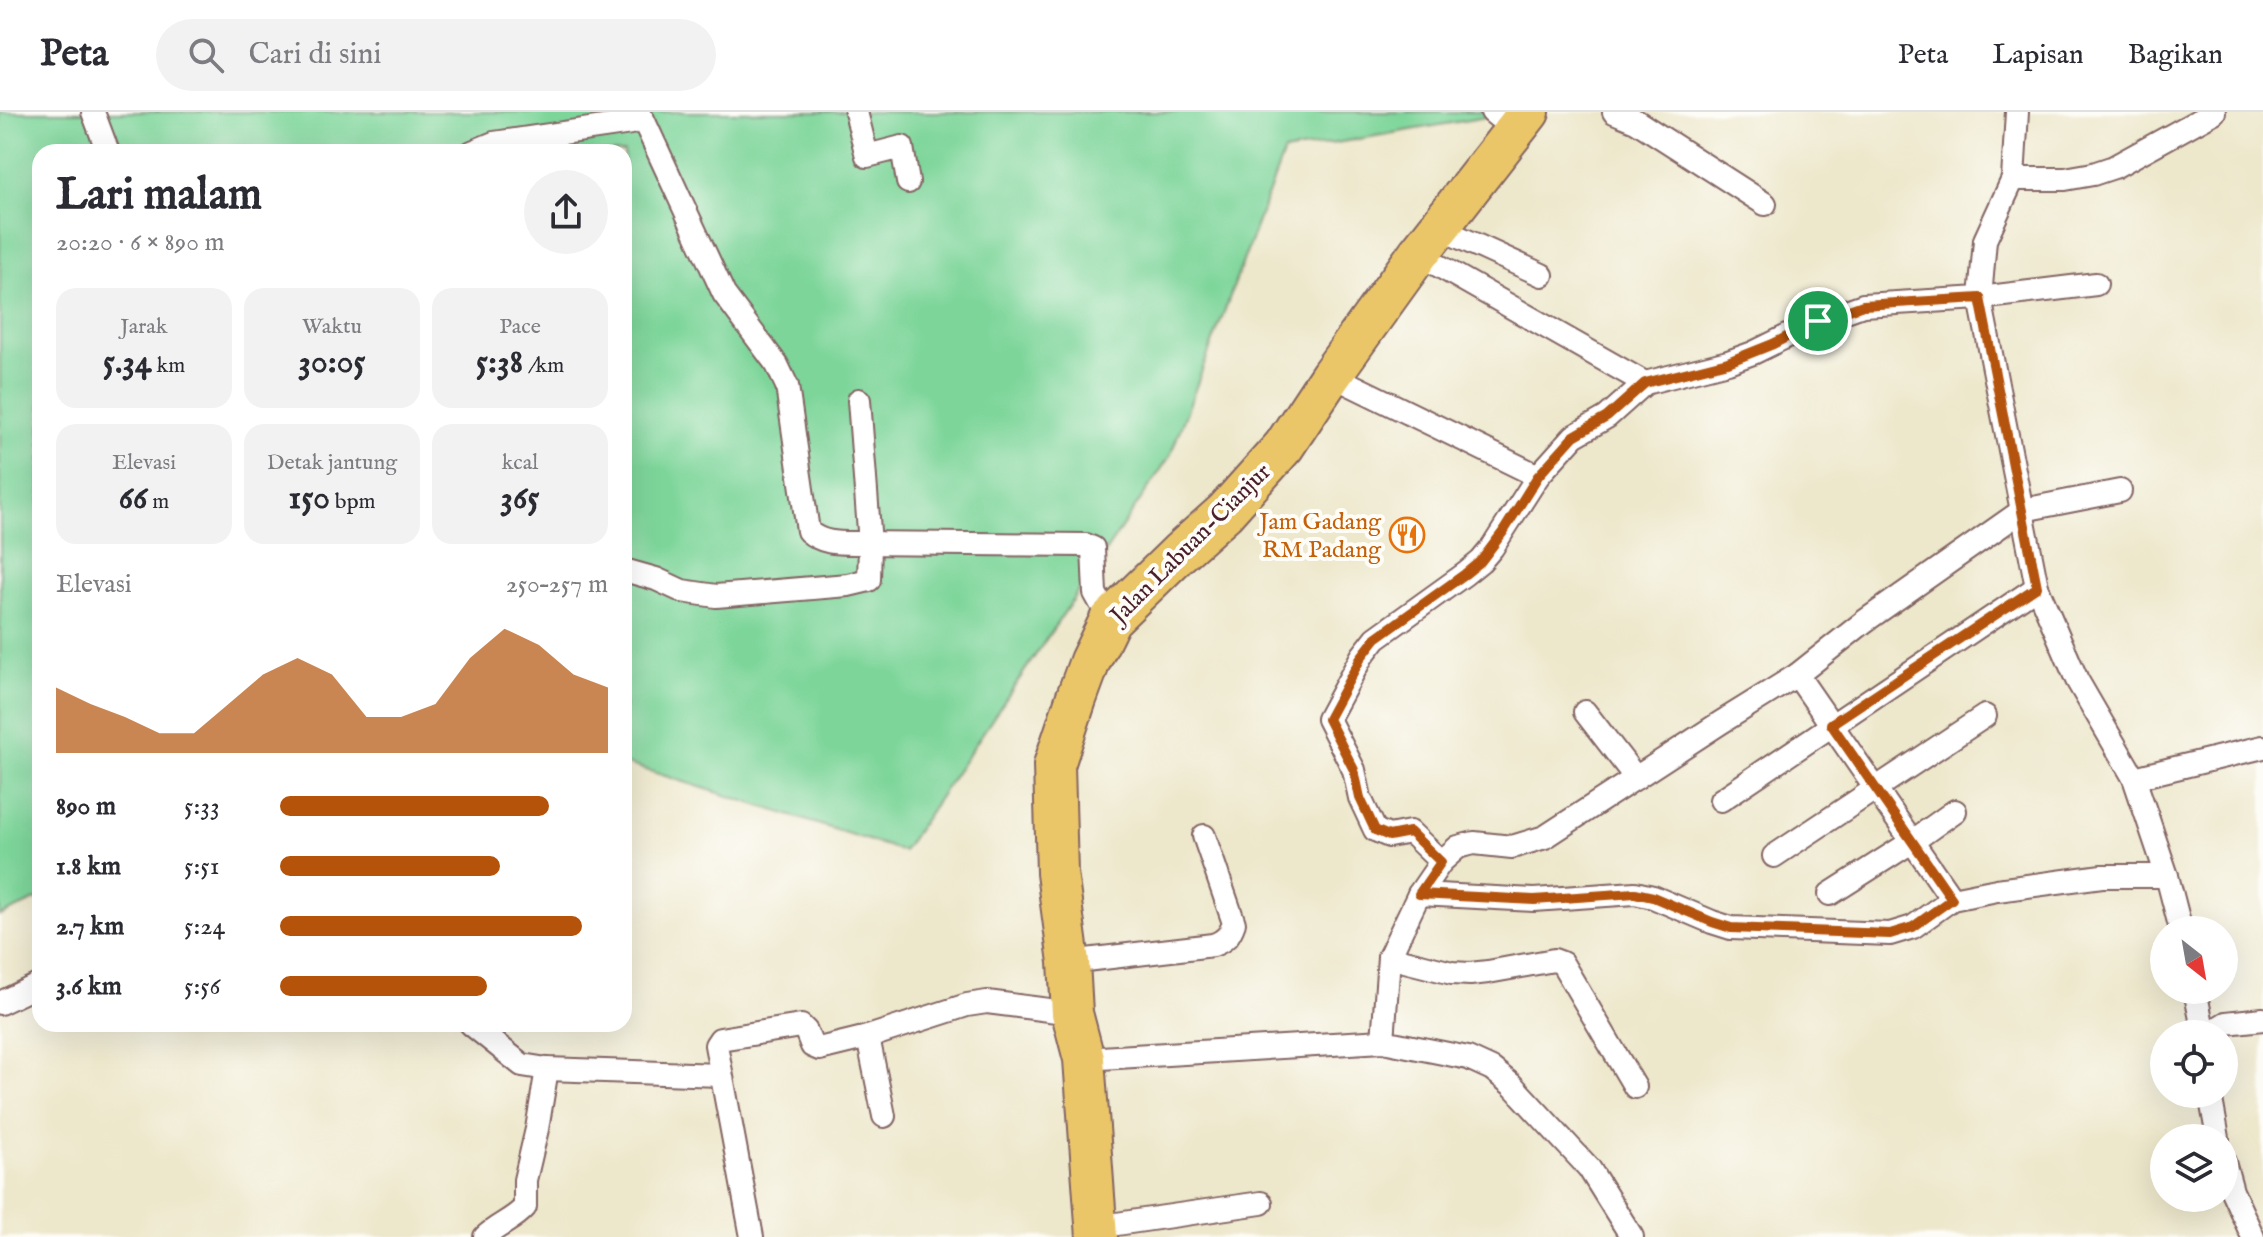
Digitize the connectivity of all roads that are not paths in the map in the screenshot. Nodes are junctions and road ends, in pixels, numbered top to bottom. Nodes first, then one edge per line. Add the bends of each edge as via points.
1 (93, 112) edge
2 (856, 112) edge
3 (1614, 112) edge
4 (2017, 112) edge
5 (2214, 112) edge
6 (644, 115) edge
7 (1511, 118) edge
8 (105, 144) edge
9 (492, 144) edge
10 (2013, 179) junction
11 (908, 182) dead end
12 (1765, 204) dead end
13 (1428, 241) junction
14 (1542, 275) dead end
15 (2096, 284) dead end
16 (1980, 298) junction
17 (1331, 375) junction
18 (1645, 383) junction
19 (859, 400) dead end
20 (1538, 476) junction
21 (2120, 491) dead end
22 (2023, 510) junction
23 (870, 544) junction
24 (632, 572) edge
25 (2037, 587) junction
26 (1110, 620) junction
27 (1797, 675) junction
28 (1585, 712) dead end
29 (1985, 716) dead end
30 (1831, 724) junction
31 (2263, 747) edge
32 (1636, 778) junction
33 (2134, 778) junction
34 (1875, 787) junction
35 (1721, 800) dead end
36 (1955, 811) dead end
37 (1204, 836) dead end
38 (1913, 841) junction
39 (1774, 856) dead end
40 (1441, 862) junction
41 (2167, 876) junction
42 (1419, 894) junction
43 (1830, 894) dead end
44 (1952, 899) junction
45 (2177, 916) edge
46 (1389, 957) junction
47 (1069, 962) junction
48 (32, 988) edge
49 (0, 1003) edge
50 (1072, 1013) junction
51 (2263, 1019) edge
52 (2238, 1022) edge
53 (481, 1032) edge
54 (868, 1037) junction
55 (1383, 1041) junction
56 (1084, 1059) junction
57 (547, 1069) junction
58 (720, 1075) junction
59 (1635, 1087) dead end
60 (884, 1116) dead end
61 (1261, 1203) dead end
62 (2238, 1204) edge
63 (1096, 1232) edge
64 (485, 1237) edge
65 (752, 1237) edge
66 (1632, 1237) edge
67 (2253, 1237) edge

1 - 8 street
2 - 11 street via 867,156 902,147
3 - 12 street
4 - 10 street
5 - 10 street via 2104,171 2065,179
6 - 9 street via 631,123
6 - 23 street via 724,294 787,386 808,531 832,542
7 - 13 highway, Jalan Labuan-Cianjur
10 - 16 street via 1985,240
13 - 14 street
13 - 17 highway, Jalan Labuan-Cianjur
13 - 18 street
15 - 16 street
16 - 18 street via 1863,305 1728,362
16 - 22 street
17 - 20 street
17 - 26 highway, Jalan Labuan-Cianjur via 1284,446 1225,512
18 - 20 street via 1607,417 1574,436
19 - 23 street
20 - 40 street via 1481,561 1376,638 1328,719 1354,770 1375,830 1389,836 1410,832
21 - 22 street
22 - 25 street
22 - 27 street
23 - 24 street via 869,580 848,585 716,596 682,591
23 - 26 street via 1086,545 1093,548 1095,593
25 - 30 street
25 - 33 street via 2077,680
26 - 47 highway, Jalan Labuan-Cianjur via 1054,765 1057,873
27 - 30 street
27 - 32 street
28 - 32 street
29 - 34 street
30 - 34 street
30 - 35 street
31 - 33 street
32 - 40 street via 1545,837 1512,847 1474,843 1458,847
33 - 41 street
34 - 38 street
34 - 39 street
36 - 38 street
37 - 47 street via 1234,923 1222,942
38 - 43 street
38 - 44 street
40 - 42 street
41 - 44 street via 2102,876
41 - 45 street
42 - 44 street via 1534,900 1635,893 1731,928 1890,934 1913,927
42 - 46 street
46 - 55 street
46 - 59 street via 1452,973 1562,963
47 - 50 highway, Jalan Labuan-Cianjur
48 - 49 street
50 - 54 street via 987,1002
50 - 56 highway, Jalan Labuan-Cianjur
51 - 52 street
53 - 57 street via 522,1065
54 - 58 street via 819,1049 801,1026 723,1037 716,1045
54 - 60 street
55 - 56 street
55 - 66 street via 1468,1058 1492,1069 1589,1168
56 - 63 highway, Jalan Labuan-Cianjur
57 - 58 street
57 - 64 street via 525,1180 525,1207
58 - 65 street
61 - 63 street
62 - 67 street

